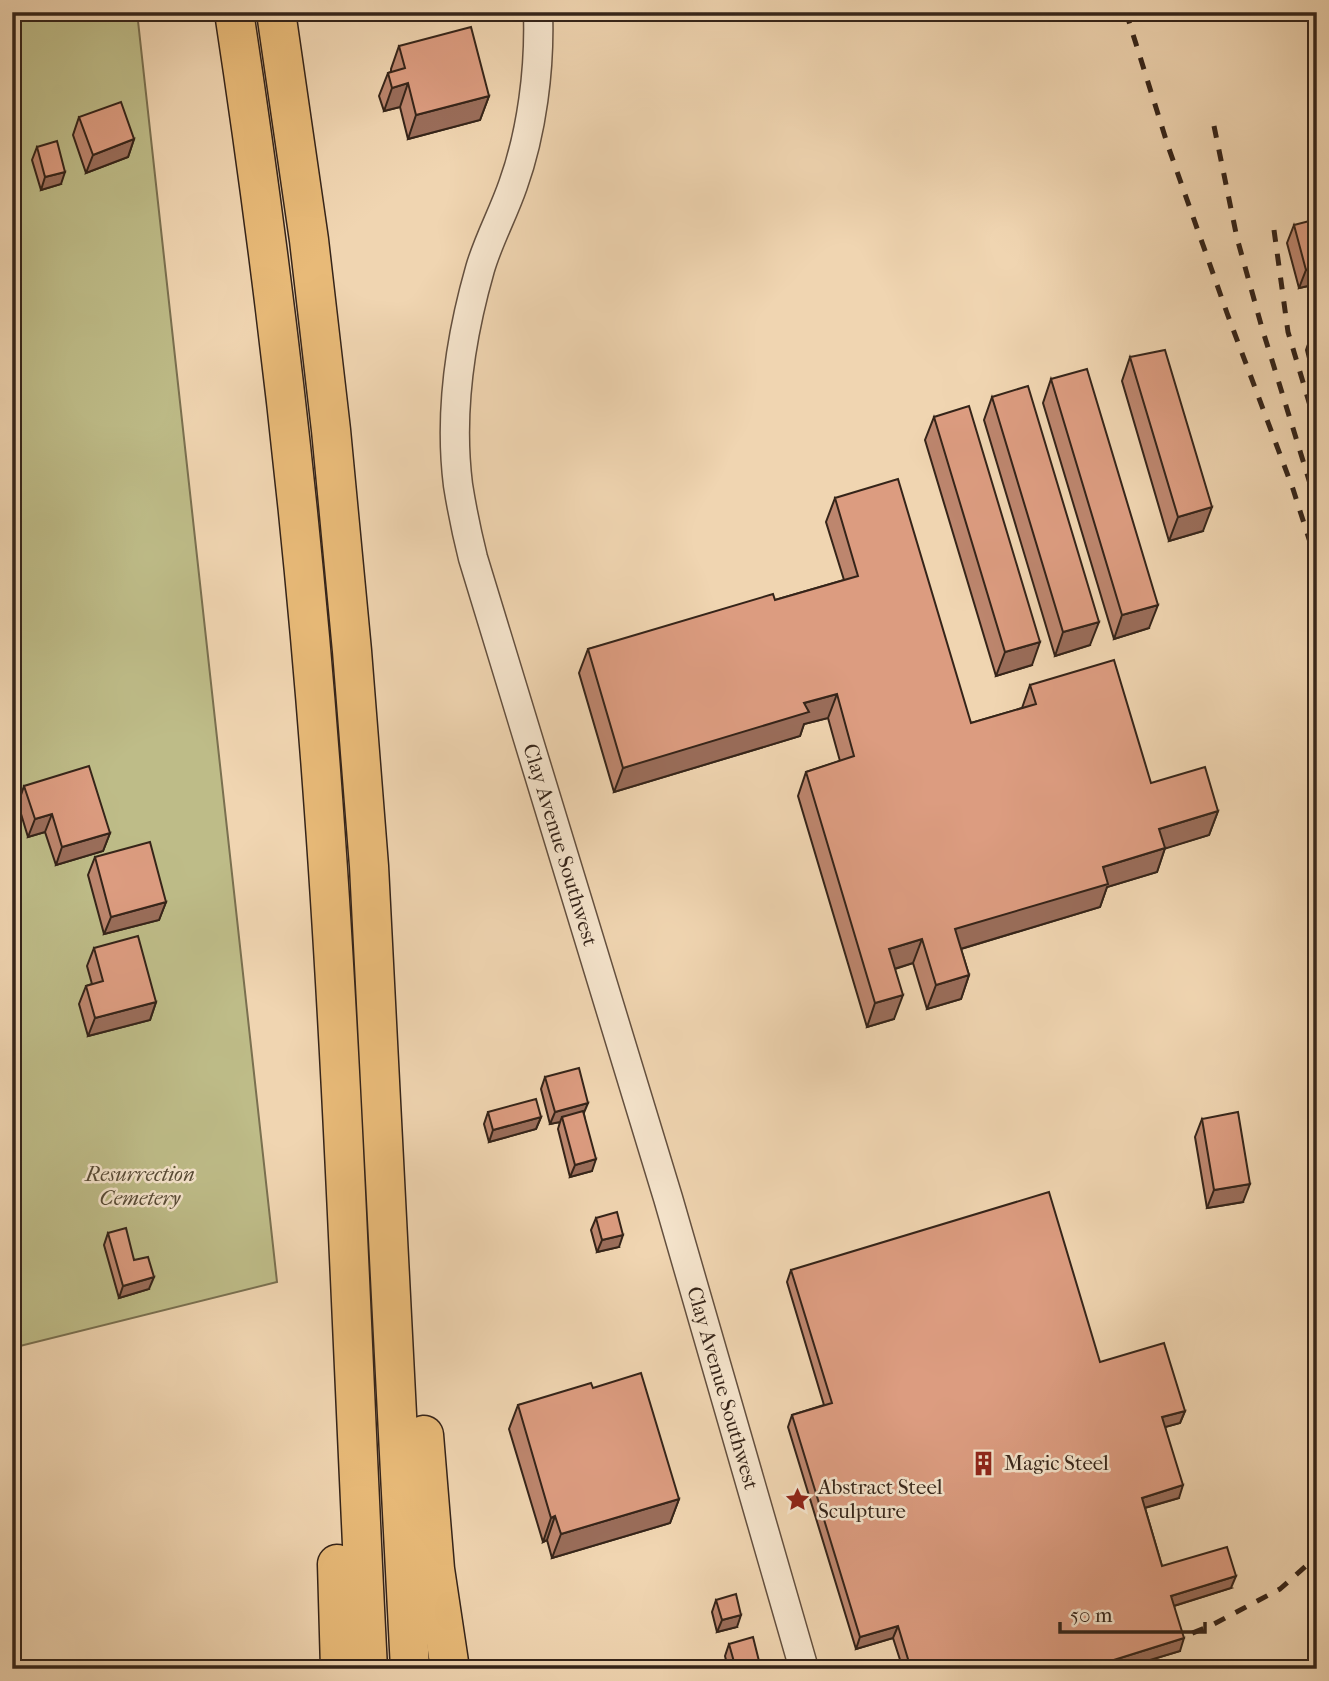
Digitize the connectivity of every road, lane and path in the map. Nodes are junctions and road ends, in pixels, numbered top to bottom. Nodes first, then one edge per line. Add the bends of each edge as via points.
1 (234, 12) edge
2 (276, 12) edge
3 (538, 12) edge
4 (378, 1038) junction
5 (345, 1198) junction
6 (340, 1669) edge
7 (368, 1669) edge
8 (410, 1669) edge
9 (450, 1669) edge
10 (804, 1669) edge

1 - 5 highway via 271,276 304,569 333,945
2 - 4 highway via 333,444 356,691
3 - 10 street, Clay Avenue Southwest via 531,113 514,184 479,273 457,381 455,427 464,520
4 - 8 highway
4 - 9 highway via 418,1356 435,1569
5 - 6 highway via 333,1399
5 - 7 highway

